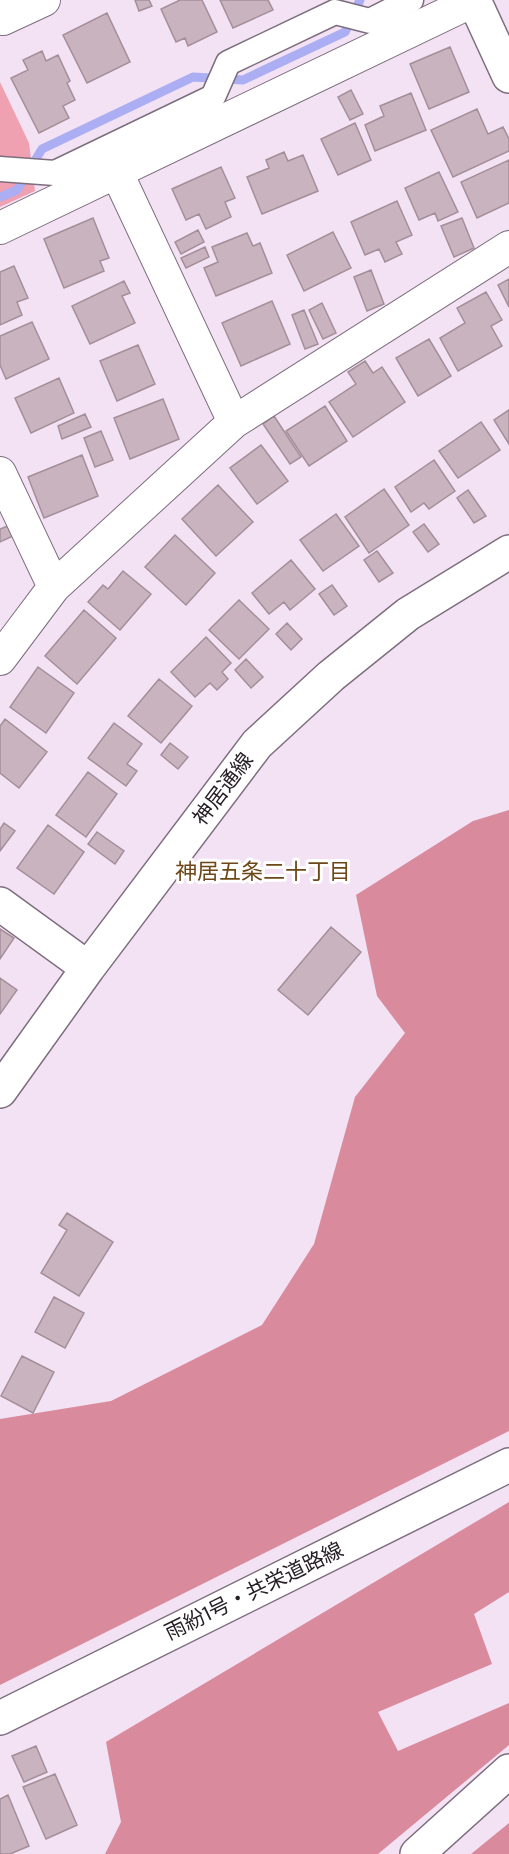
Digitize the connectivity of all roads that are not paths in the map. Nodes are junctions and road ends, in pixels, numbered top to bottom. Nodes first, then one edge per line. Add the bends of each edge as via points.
1 (44, 0) edge
2 (411, 0) edge
3 (475, 0) edge
4 (0, 14) edge
5 (509, 76) edge
6 (20, 170) edge
7 (117, 173) junction
8 (0, 228) edge
9 (509, 247) edge
10 (234, 422) junction
11 (0, 473) edge
12 (509, 552) edge
13 (54, 587) junction
14 (0, 659) edge
15 (0, 903) edge
16 (88, 968) junction
17 (0, 1091) edge
18 (509, 1465) edge
19 (0, 1718) edge
20 (509, 1771) edge
21 (417, 1854) edge

1 - 4 street via 3,19
2 - 6 street via 370,21 335,12 228,63 213,97 55,173
3 - 5 street
3 - 7 street
7 - 8 street
7 - 10 street
9 - 10 street
10 - 13 street
11 - 13 street
12 - 16 street, 神居通線 via 408,614 331,676 257,744
13 - 14 street
15 - 16 street
16 - 17 street, 神居通線
18 - 19 street, 雨紛1号・共栄道路線
20 - 21 street

